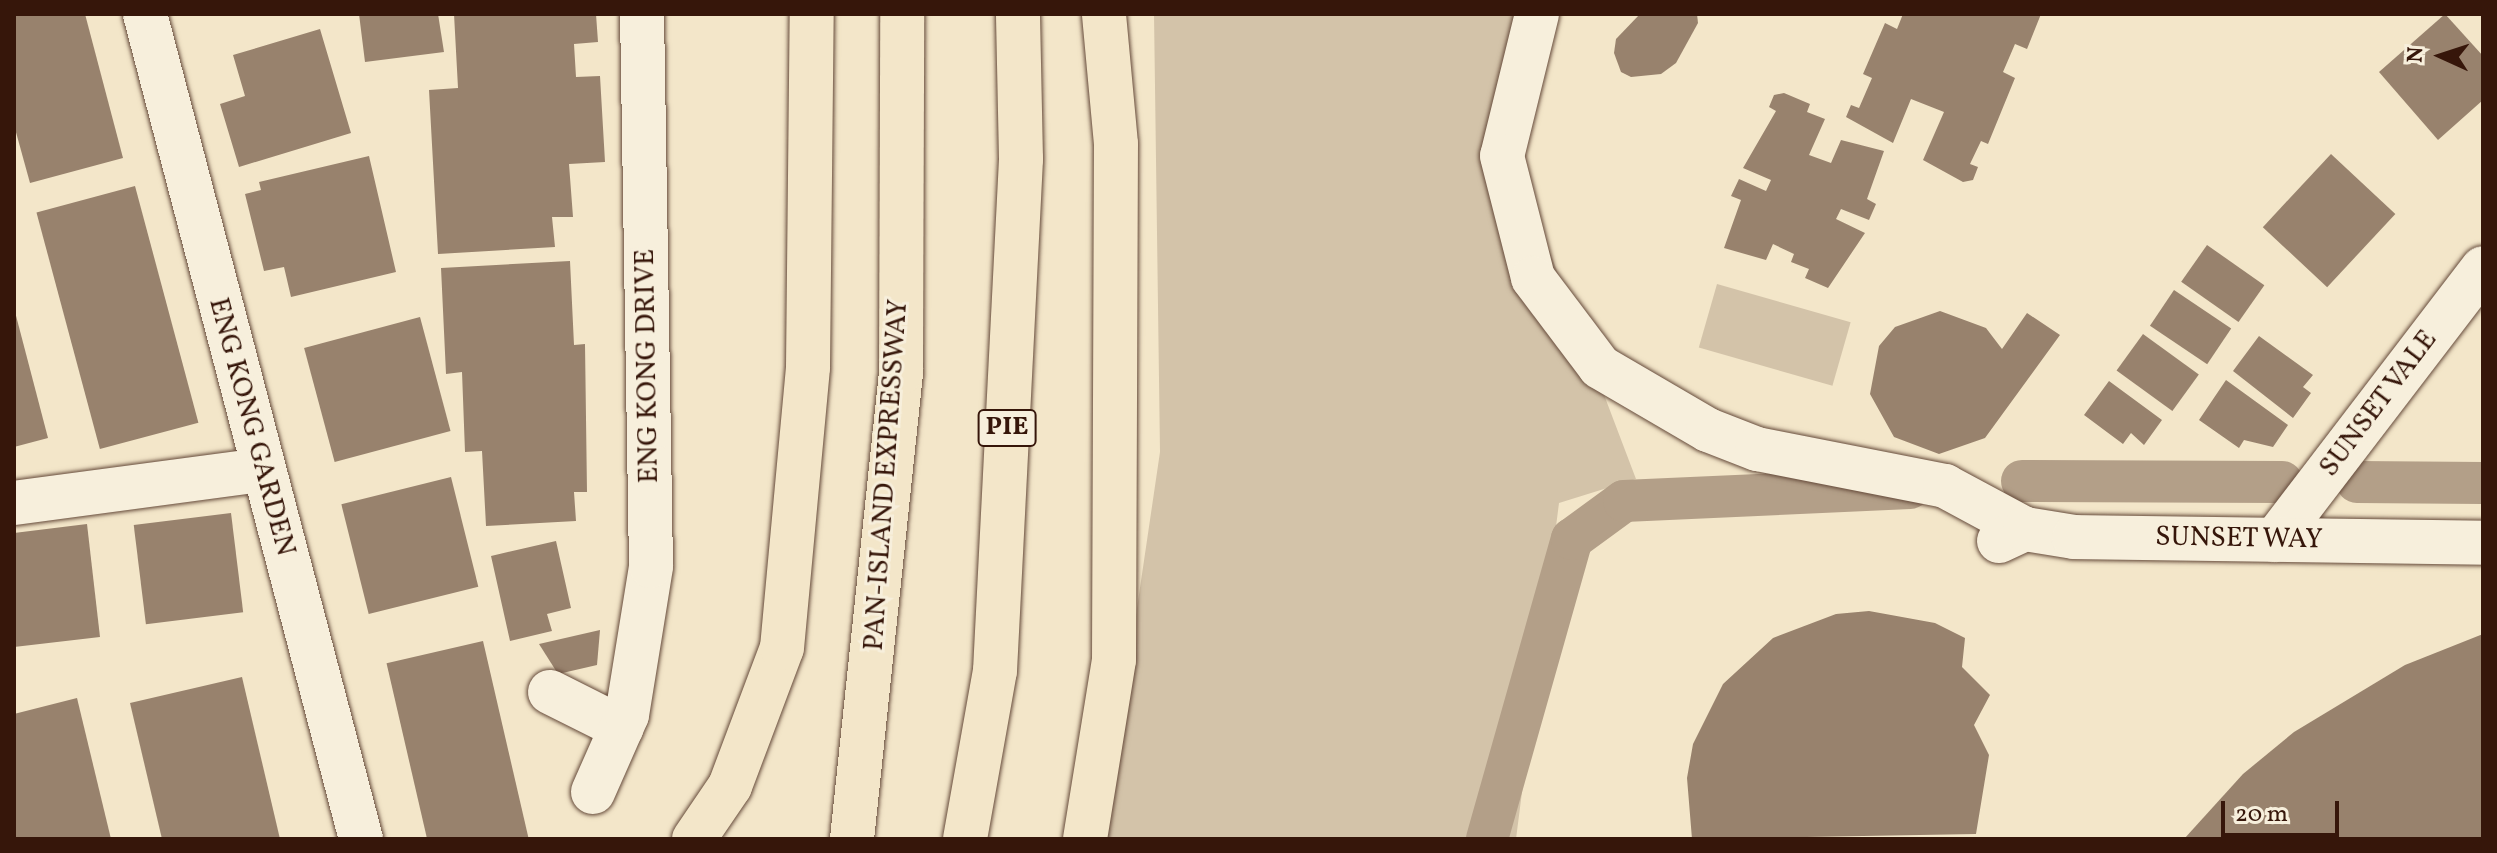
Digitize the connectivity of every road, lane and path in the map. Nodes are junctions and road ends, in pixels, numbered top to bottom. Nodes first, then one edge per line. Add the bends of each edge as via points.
1 (145, 14) edge
2 (642, 14) edge
3 (812, 14) edge
4 (902, 14) edge
5 (1018, 14) edge
6 (1104, 14) edge
7 (1537, 14) edge
8 (2483, 268) edge
9 (260, 470) junction
10 (14, 503) edge
11 (2275, 540) junction
12 (2483, 543) edge
13 (550, 692) dead end
14 (624, 722) junction
15 (593, 792) dead end
16 (361, 839) edge
17 (694, 839) edge
18 (852, 839) edge
19 (965, 839) edge
20 (1085, 839) edge

1 - 9 street, ENG KONG GARDEN
2 - 14 street, ENG KONG DRIVE via 651,566
3 - 17 highway via 808,367 782,648 730,786
4 - 18 highway, PAN-ISLAND EXPRESSWAY via 901,372
5 - 19 highway, PIE via 1021,159 995,671
6 - 20 highway via 1116,144 1114,660
7 - 11 street, SUNSET WAY via 1502,156 1533,278 1600,367 1708,430 1757,449 1945,486 2012,535
8 - 11 street, SUNSET VALE
9 - 10 street
9 - 16 street, ENG KONG GARDEN
11 - 12 street, SUNSET WAY
13 - 14 street
14 - 15 street, ENG KONG DRIVE

